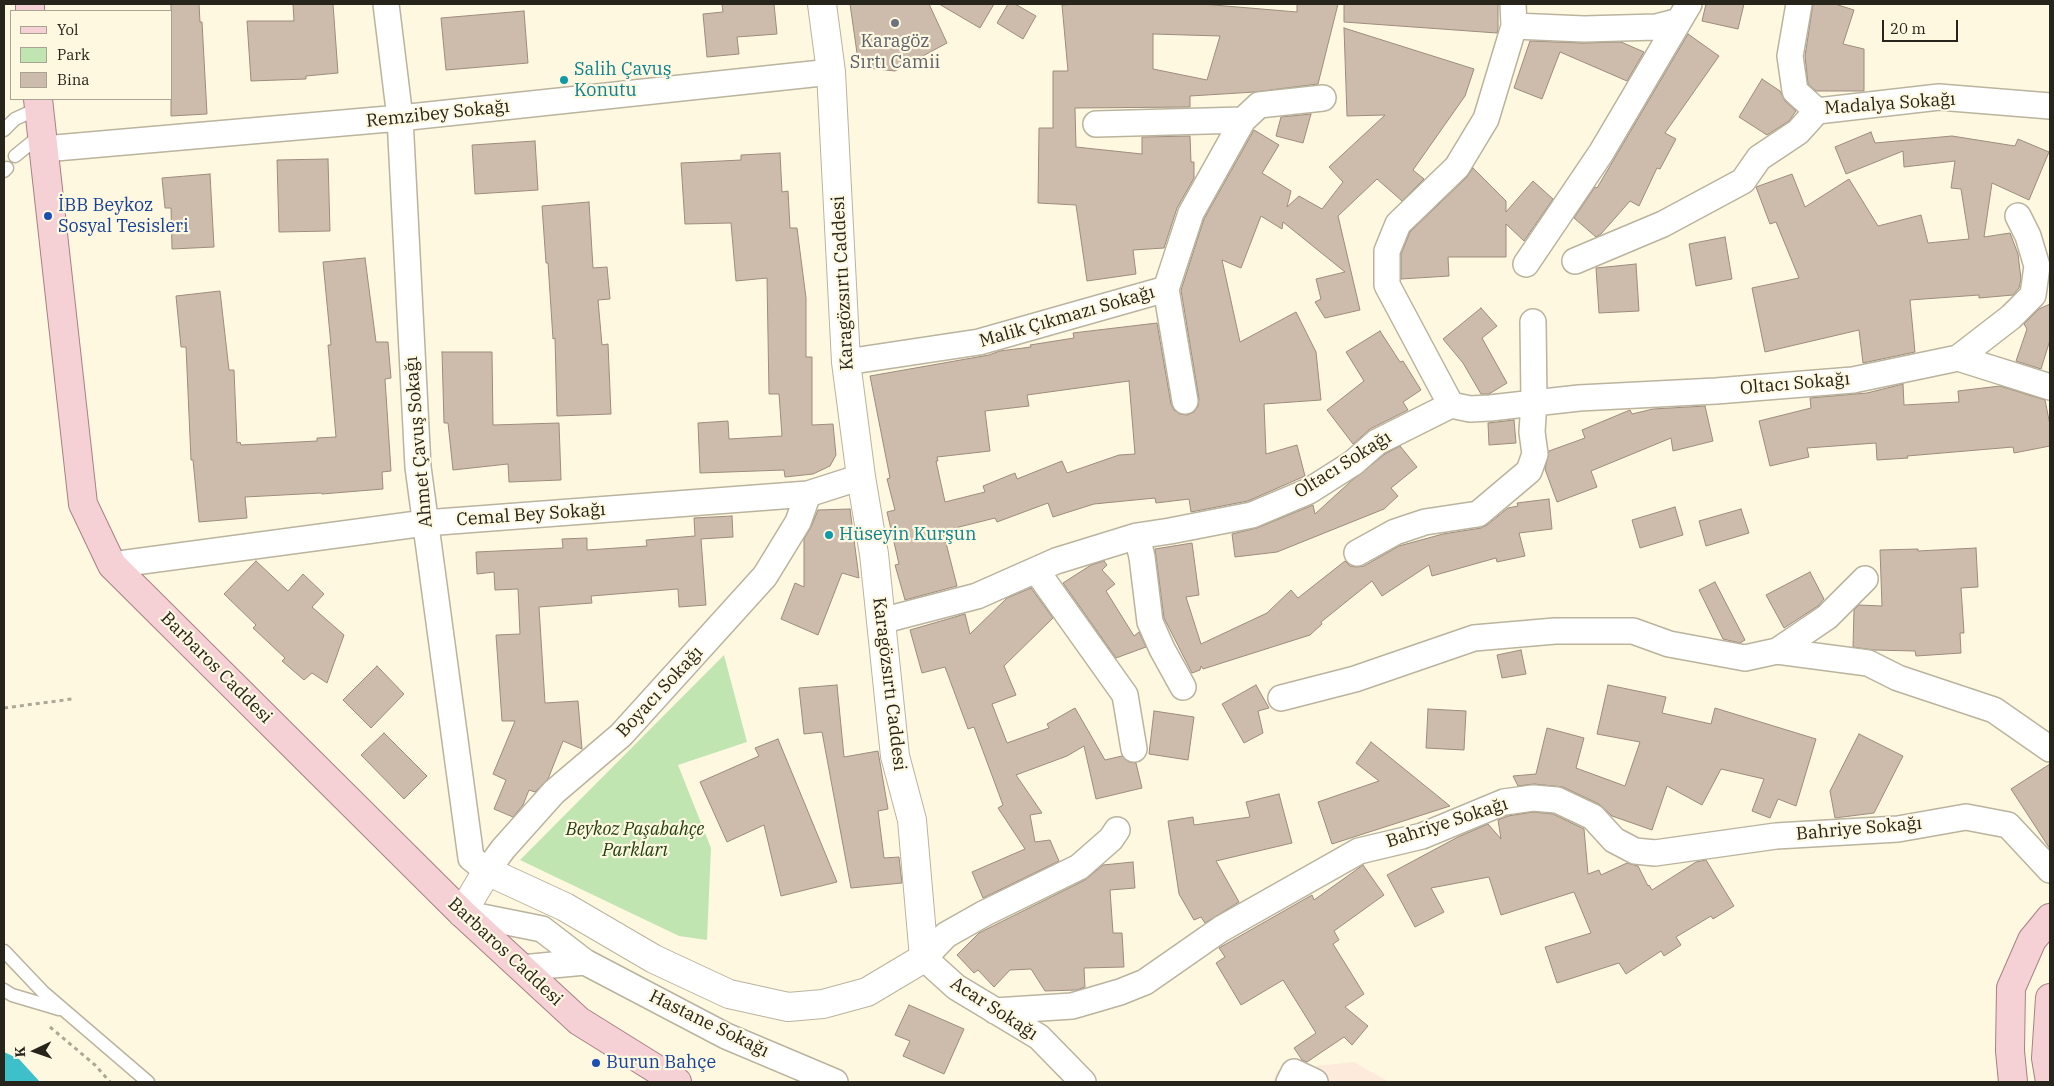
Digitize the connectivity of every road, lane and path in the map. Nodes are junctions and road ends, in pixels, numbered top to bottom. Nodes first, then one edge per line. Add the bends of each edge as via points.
1 (386, 4) edge
2 (822, 4) edge
3 (1799, 4) edge
4 (1684, 13) edge
5 (1514, 15) edge
6 (831, 72) junction
7 (1323, 98) dead end
8 (2050, 106) edge
9 (1817, 111) junction
10 (400, 118) junction
11 (1243, 120) junction
12 (41, 123) edge
13 (1096, 124) dead end
14 (4, 130) edge
15 (15, 156) dead end
16 (2018, 216) dead end
17 (2043, 260) edge
18 (1575, 261) dead end
19 (1526, 264) dead end
20 (1166, 289) junction
21 (1532, 322) dead end
22 (1958, 358) junction
23 (846, 362) junction
24 (2050, 387) edge
25 (1185, 401) dead end
26 (1534, 402) junction
27 (1451, 405) junction
28 (861, 477) junction
29 (808, 494) junction
30 (425, 523) junction
31 (1137, 536) junction
32 (1357, 553) dead end
33 (112, 565) junction
34 (1036, 570) junction
35 (1865, 579) dead end
36 (881, 621) junction
37 (1777, 651) junction
38 (1183, 686) dead end
39 (1281, 698) dead end
40 (72, 700) dead end
41 (4, 708) edge
42 (1134, 749) dead end
43 (2050, 749) edge
44 (1117, 830) dead end
45 (2050, 870) edge
46 (487, 871) junction
47 (462, 913) junction
48 (2050, 918) edge
49 (4, 951) edge
50 (924, 958) junction
51 (585, 962) junction
52 (522, 968) junction
53 (4, 990) edge
54 (2050, 998) edge
55 (64, 1010) junction
56 (995, 1011) junction
57 (48, 1025) dead end
58 (110, 1082) edge
59 (148, 1082) edge
60 (677, 1082) edge
61 (835, 1082) edge
62 (1083, 1082) edge
63 (1289, 1082) edge
64 (1315, 1082) edge
65 (2013, 1082) edge
66 (2050, 1082) edge

1 - 10 street, Ahmet Çavuş Sokağı
2 - 6 street, Karagözsırtı Caddesi
3 - 9 street, Madalya Sokağı via 1790,56 1795,91
4 - 5 street via 1647,27 1584,29
4 - 19 street via 1601,153
5 - 27 street via 1486,119 1456,167 1398,224 1387,251 1387,285
6 - 10 street, Remzibey Sokağı
6 - 23 street, Karagözsırtı Caddesi
7 - 11 street, Malik Çıkmazı Sokağı via 1259,105
8 - 9 street, Madalya Sokağı via 1939,97
9 - 18 street via 1798,132 1759,158 1743,181 1663,224
10 - 12 street, Remzibey Sokağı
10 - 30 street, Ahmet Çavuş Sokağı via 418,467
11 - 13 street
11 - 20 street, Malik Çıkmazı Sokağı via 1191,213
12 - 14 lane via 15,119
12 - 15 lane
12 - 33 main road, Barbaros Caddesi via 83,504
16 - 17 street
17 - 22 street via 2033,295 2011,317
20 - 23 street, Malik Çıkmazı Sokağı via 979,342
20 - 25 street
21 - 26 street
22 - 24 street, Oltacı Sokağı
22 - 26 street, Oltacı Sokağı via 1853,380
23 - 28 street, Karagözsırtı Caddesi
26 - 27 street, Oltacı Sokağı via 1470,409
26 - 32 street via 1532,432 1535,454 1528,471 1511,486 1478,514 1425,522 1395,532
27 - 31 street, Oltacı Sokağı via 1377,442 1354,463 1309,491 1252,515
28 - 29 street, Cemal Bey Sokağı
28 - 36 street, Karagözsırtı Caddesi
29 - 30 street, Cemal Bey Sokağı
29 - 46 street, Boyacı Sokağı via 798,522 765,576 622,735 554,792 503,848
30 - 33 street, Cemal Bey Sokağı
30 - 46 street, Ahmet Çavuş Sokağı via 470,858
31 - 34 street, Oltacı Sokağı
31 - 38 street via 1150,622
33 - 47 main road, Barbaros Caddesi
34 - 36 street, Oltacı Sokağı via 977,596
34 - 42 street via 1125,695
35 - 37 street via 1827,617
36 - 50 street, Karagözsırtı Caddesi via 895,756 912,820
37 - 39 street via 1746,658 1669,644 1633,631 1556,631 1474,638 1355,679
37 - 43 street via 1868,663 1898,678 1994,710
40 - 41 path
44 - 50 street via 1079,867 946,935
45 - 56 street, Bahriye Sokağı via 2008,824 1966,816 1898,829 1776,836 1655,853 1634,852 1614,840 1593,817 1566,804 1533,798 1504,802 1422,836 1359,851 1220,929 1145,982 1120,992 1072,1006
46 - 47 street
46 - 50 street via 565,907 654,959 729,994 788,1007 823,1004 866,992
47 - 51 street, Hastane Sokağı via 542,930
47 - 52 main road, Barbaros Caddesi
48 - 65 main road via 2032,940 2011,988
49 - 55 lane
50 - 56 street, Acar Sokağı via 956,987
51 - 52 street
51 - 61 street, Hastane Sokağı via 726,1036
52 - 60 main road, Barbaros Caddesi via 579,1021
53 - 55 lane
54 - 66 main road via 2046,1058
55 - 59 lane
56 - 62 street, Acar Sokağı via 1039,1037
57 - 58 path via 95,1064
63 - 64 street via 1294,1072

